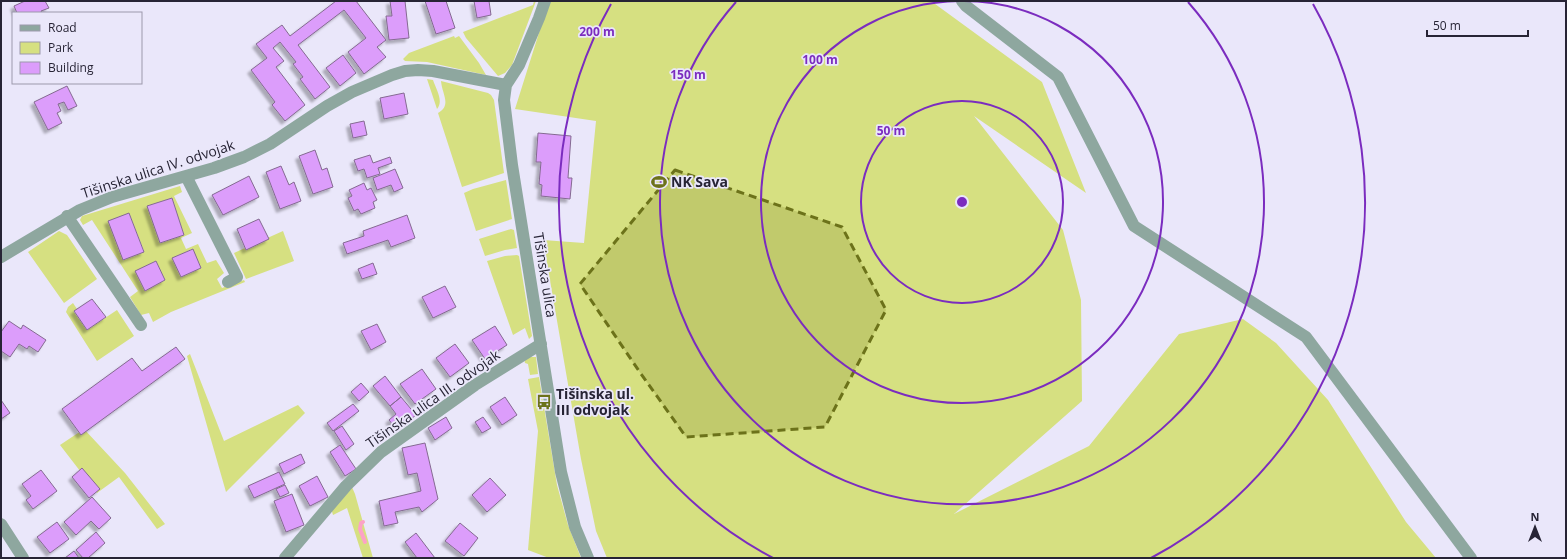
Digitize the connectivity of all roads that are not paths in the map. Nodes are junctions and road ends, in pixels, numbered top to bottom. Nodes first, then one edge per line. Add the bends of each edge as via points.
1 (545, 1) edge
2 (962, 1) edge
3 (506, 85) junction
4 (186, 176) junction
5 (67, 216) junction
6 (1, 257) edge
7 (228, 282) dead end
8 (141, 325) dead end
9 (541, 344) junction
10 (1, 524) edge
11 (22, 558) edge
12 (285, 558) edge
13 (588, 558) edge
14 (1471, 558) edge

1 - 3 street, Tišinska ulica via 540,18
2 - 14 street via 1058,77 1134,226 1306,337
3 - 4 street, Tišinska ulica IV. odvojak via 435,71 404,71 352,92 270,144 244,157
3 - 9 street, Tišinska ulica via 504,100 512,165
4 - 5 street, Tišinska ulica IV. odvojak via 112,198
4 - 7 street via 236,277
5 - 6 street, Tišinska ulica IV. odvojak
5 - 8 street
9 - 12 street, Tišinska ulica III. odvojak via 464,393 381,452 346,486
9 - 13 street, Tišinska ulica via 561,472 575,527
10 - 11 street

